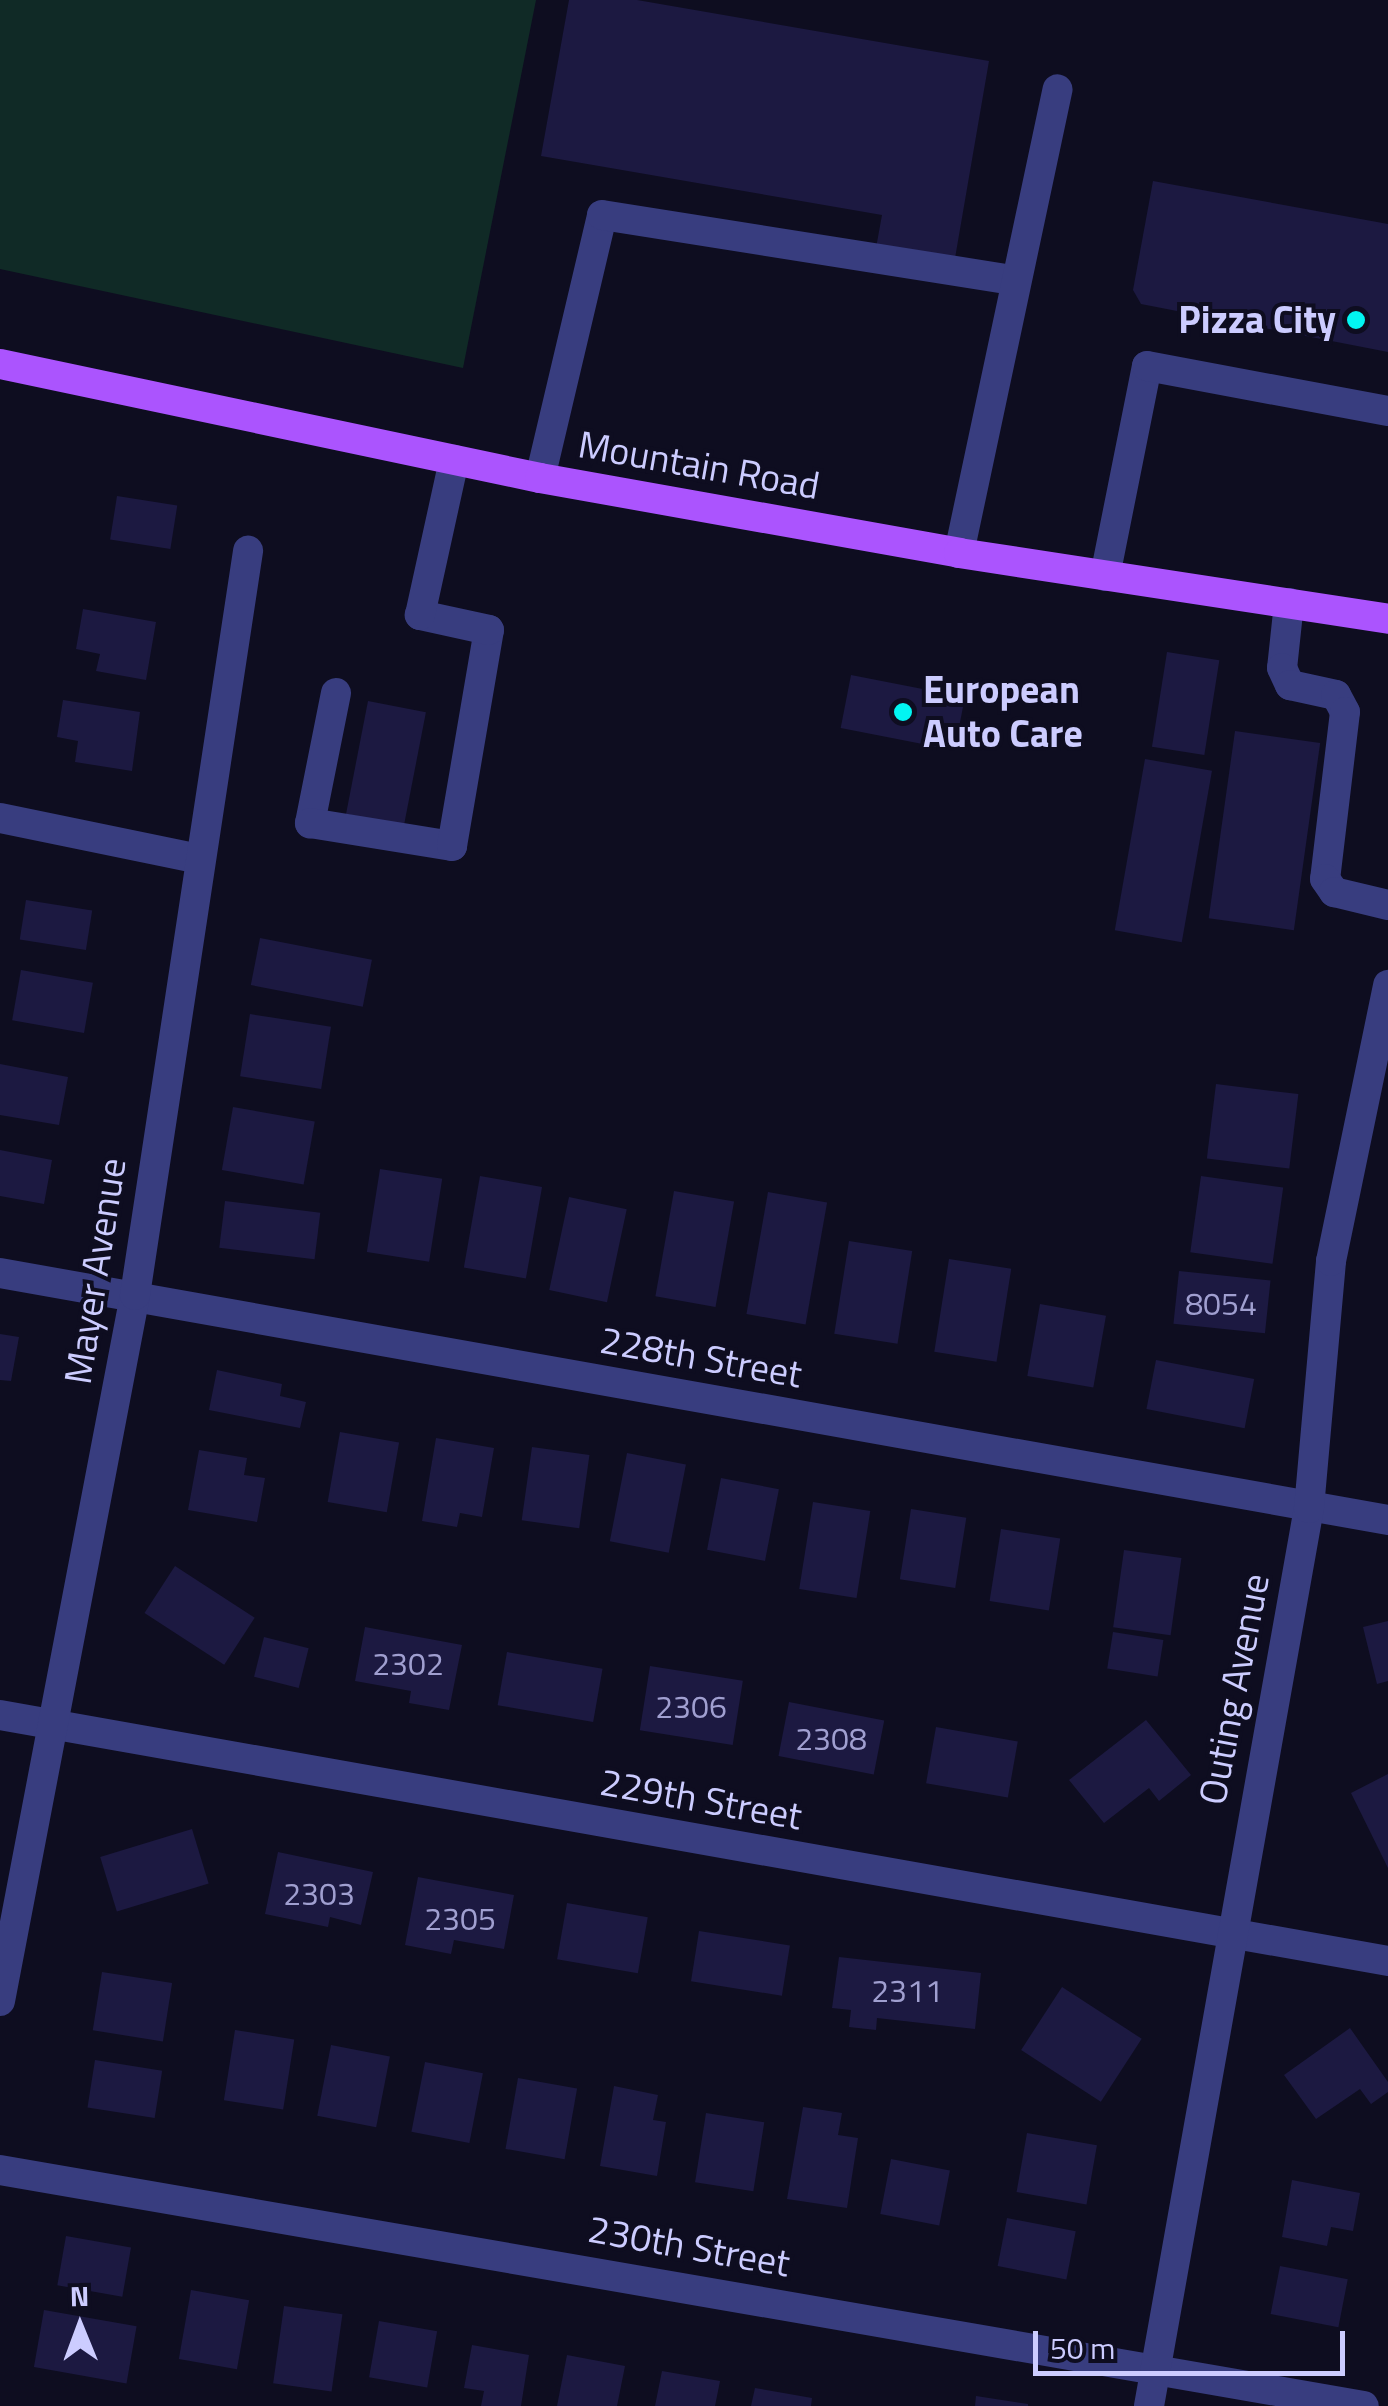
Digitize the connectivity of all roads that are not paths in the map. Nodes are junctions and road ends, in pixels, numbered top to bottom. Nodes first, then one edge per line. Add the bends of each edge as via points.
1 (1058, 88) dead end
2 (1014, 280) junction
3 (0, 364) edge
4 (1388, 411) edge
5 (454, 460) junction
6 (540, 478) junction
7 (248, 550) dead end
8 (959, 554) junction
9 (1105, 576) junction
10 (1289, 603) junction
11 (1388, 619) edge
12 (336, 693) dead end
13 (0, 818) edge
14 (199, 859) junction
15 (1388, 905) edge
16 (1388, 985) edge
17 (0, 1273) edge
18 (135, 1295) junction
19 (1309, 1508) junction
20 (1388, 1520) edge
21 (0, 1715) edge
22 (52, 1726) junction
23 (1228, 1933) junction
24 (1388, 1961) edge
25 (0, 2001) edge
26 (0, 2170) edge
27 (1156, 2366) junction
28 (1149, 2406) edge
29 (1364, 2406) edge

1 - 2 street
2 - 6 street via 602,216
2 - 8 street
3 - 5 main road, Mountain Road
4 - 9 street via 1147,366
5 - 6 main road, Mountain Road
5 - 12 street via 420,615 489,630 452,846 310,823
6 - 8 main road, Mountain Road
7 - 14 street, Mayer Avenue
8 - 9 main road, Mountain Road
9 - 10 main road, Mountain Road
10 - 11 main road, Mountain Road
10 - 15 street via 1282,668 1290,685 1336,695 1345,712 1325,879 1334,892
13 - 14 street
14 - 18 street, Mayer Avenue
16 - 19 street, Outing Avenue via 1330,1261
17 - 18 street, 228th Street
18 - 19 street, 228th Street
18 - 22 street, Mayer Avenue
19 - 20 street, 228th Street
19 - 23 street, Outing Avenue
21 - 22 street, 229th Street
22 - 23 street, 229th Street
22 - 25 street, Mayer Avenue
23 - 24 street, 229th Street
23 - 27 street, Outing Avenue
26 - 27 street, 230th Street
27 - 28 street, Outing Avenue
27 - 29 street, 230th Street

